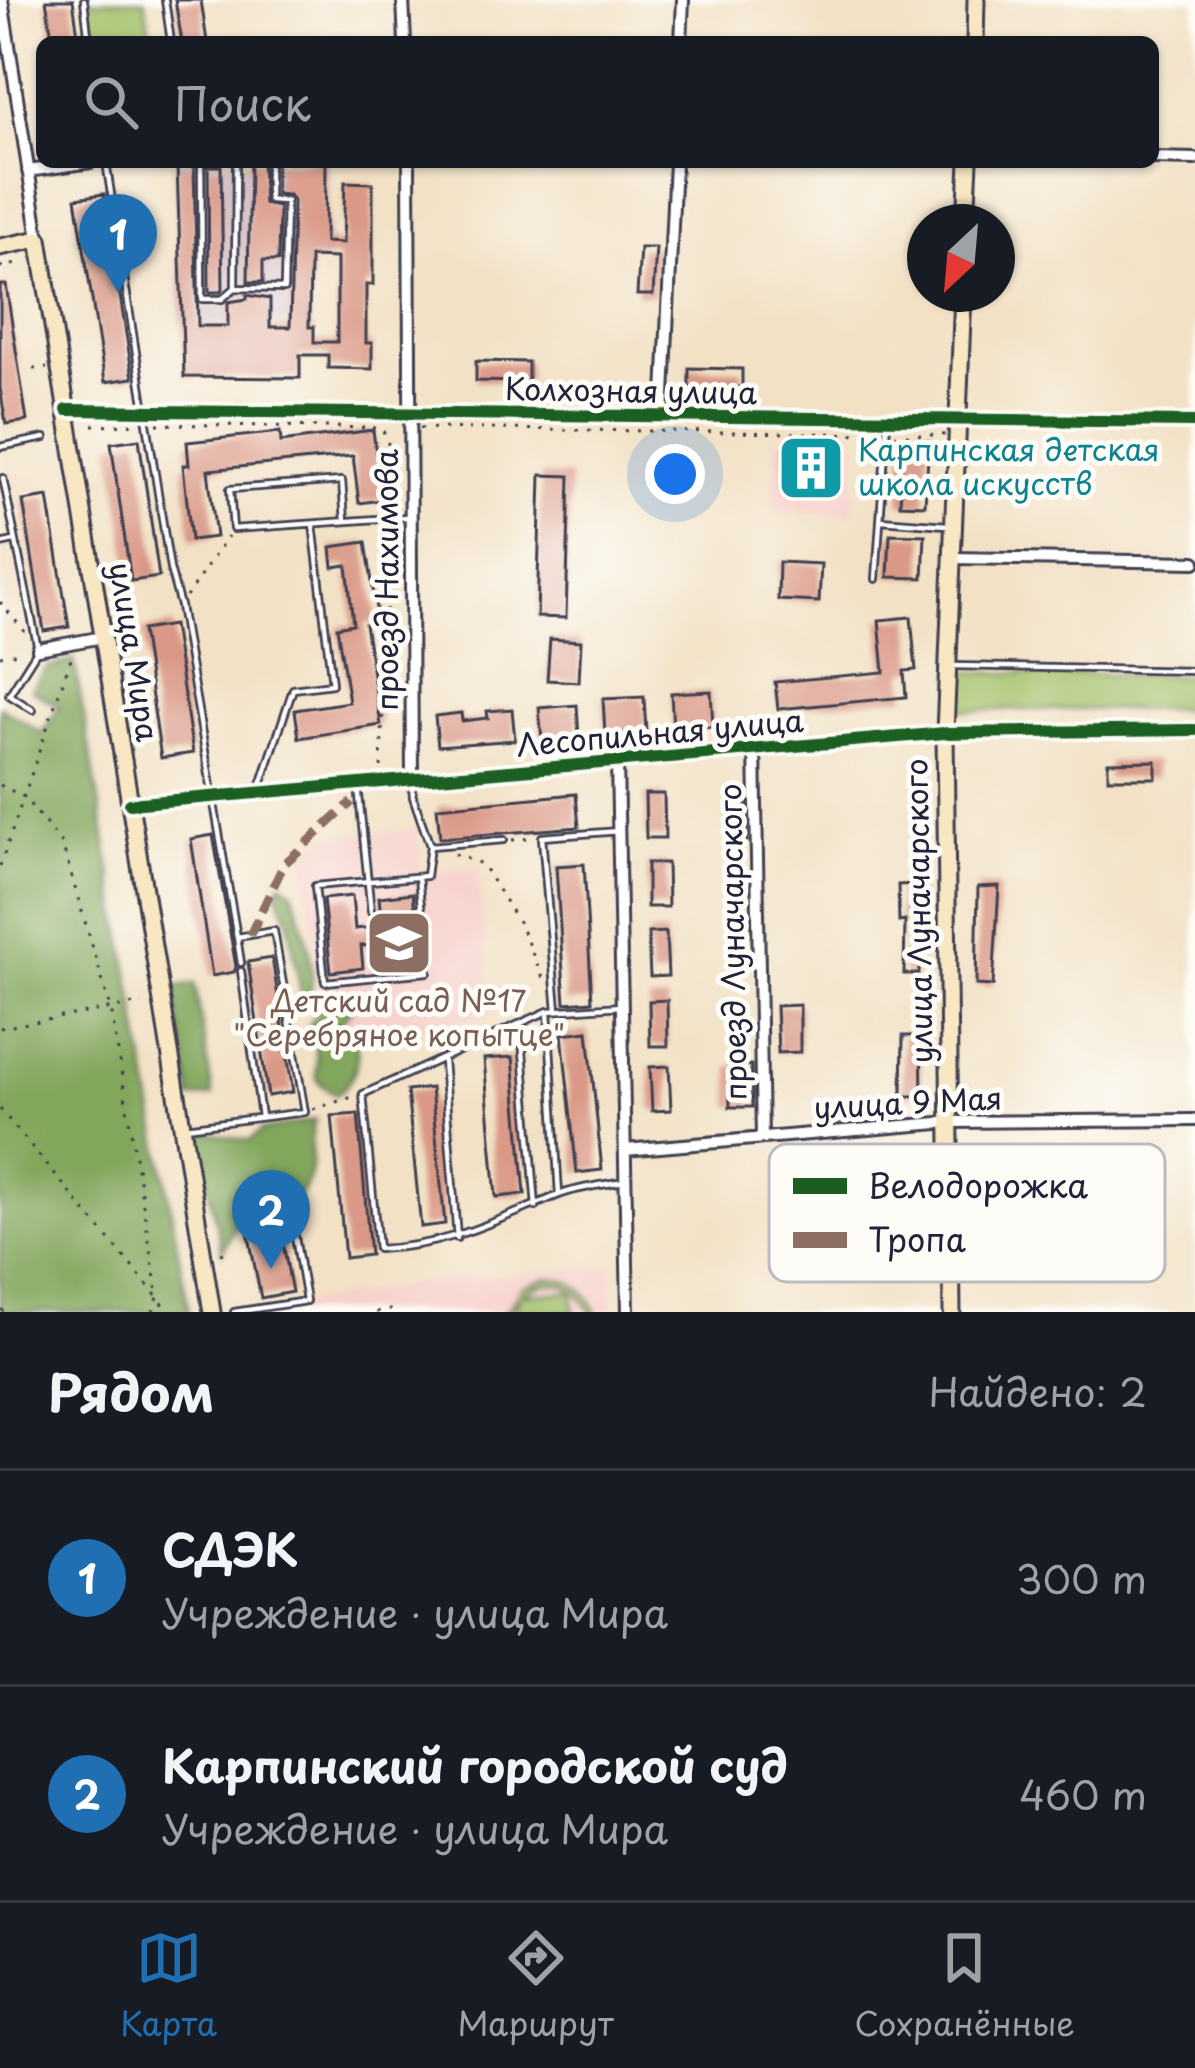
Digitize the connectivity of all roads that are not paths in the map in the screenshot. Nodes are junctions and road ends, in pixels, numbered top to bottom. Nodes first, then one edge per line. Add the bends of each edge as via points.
1 (2, 0) edge
2 (83, 0) edge
3 (165, 0) edge
4 (403, 0) edge
5 (683, 0) edge
6 (976, 0) edge
7 (88, 36) edge
8 (170, 36) edge
9 (405, 36) edge
10 (681, 36) edge
11 (974, 36) edge
12 (5, 60) edge
13 (1159, 158) edge
14 (1195, 159) edge
15 (49, 168) edge
16 (107, 168) edge
17 (201, 168) edge
18 (236, 168) edge
19 (269, 168) edge
20 (409, 168) edge
21 (675, 168) edge
22 (969, 168) edge
23 (28, 171) junction
24 (967, 204) edge
25 (39, 238) junction
26 (0, 247) edge
27 (235, 288) junction
28 (962, 312) edge
29 (67, 410) junction
30 (144, 410) junction
31 (412, 413) junction
32 (663, 416) junction
33 (888, 418) junction
34 (1195, 422) edge
35 (956, 427) junction
36 (45, 438) dead end
37 (0, 447) edge
38 (3, 478) edge
39 (412, 517) junction
40 (880, 520) junction
41 (345, 521) junction
42 (313, 524) junction
43 (952, 525) junction
44 (14, 541) junction
45 (0, 544) edge
46 (951, 558) junction
47 (1195, 562) edge
48 (876, 579) dead end
49 (104, 637) junction
50 (38, 649) junction
51 (947, 666) junction
52 (1195, 671) edge
53 (34, 710) dead end
54 (1195, 730) edge
55 (945, 733) junction
56 (754, 747) junction
57 (617, 762) junction
58 (412, 782) junction
59 (358, 786) junction
60 (258, 794) junction
61 (213, 797) junction
62 (130, 804) junction
63 (619, 831) junction
64 (504, 840) road end
65 (430, 846) junction
66 (418, 877) junction
67 (368, 881) junction
68 (371, 912) dead end
69 (237, 937) junction
70 (622, 1006) junction
71 (553, 1011) junction
72 (520, 1026) junction
73 (443, 1060) junction
74 (262, 1117) junction
75 (1195, 1120) edge
76 (950, 1122) junction
77 (182, 1127) junction
78 (762, 1137) junction
79 (950, 1144) edge
80 (625, 1150) junction
81 (625, 1181) junction
82 (559, 1195) junction
83 (289, 1202) dead end
84 (536, 1207) junction
85 (457, 1238) junction
86 (952, 1282) edge
87 (212, 1312) edge
88 (234, 1312) edge
89 (628, 1312) edge
90 (952, 1312) edge

1 - 12 street, улица Мира
2 - 7 lane
3 - 8 lane
4 - 9 street
5 - 10 street
6 - 11 main road
12 - 23 street, улица Мира
13 - 14 street
15 - 23 street
16 - 30 lane
17 - 27 lane via 202,298 222,299
18 - 27 lane
19 - 27 lane via 269,200 286,201 284,290
20 - 31 street, проезд Нахимова
21 - 32 street
22 - 24 main road
23 - 25 street, улица Мира
25 - 26 main road
25 - 29 main road, улица Мира
28 - 35 main road, улица Луначарского
29 - 30 street, Колхозная улица
29 - 49 main road, улица Мира
30 - 31 street, Колхозная улица
30 - 61 lane
31 - 32 street, Колхозная улица
31 - 39 street, проезд Нахимова
32 - 33 street, Колхозная улица
33 - 35 street, Колхозная улица
33 - 40 lane
34 - 35 street, Колхозная улица
35 - 43 main road, улица Луначарского
36 - 37 lane
38 - 44 lane
39 - 41 lane
39 - 58 street, проезд Нахимова
40 - 43 lane
40 - 48 lane
41 - 42 lane
41 - 42 lane via 342,481 230,489 233,529
42 - 60 lane via 332,685 292,689
43 - 46 main road, улица Луначарского
44 - 45 lane
44 - 50 lane
46 - 47 street
46 - 51 main road, улица Луначарского
49 - 50 street
49 - 62 main road, улица Мира
50 - 53 lane via 10,695
51 - 52 lane
51 - 55 main road, улица Луначарского
54 - 55 street, Лесопильная улица
55 - 56 street, Лесопильная улица
55 - 76 main road, улица Луначарского
56 - 57 street, Лесопильная улица
56 - 78 street, проезд Луначарского
57 - 58 street, Лесопильная улица
57 - 63 street
58 - 59 street, Лесопильная улица
58 - 65 lane
59 - 60 street, Лесопильная улица
59 - 67 lane
60 - 61 street, Лесопильная улица
61 - 62 street, Лесопильная улица
61 - 69 lane
62 - 77 main road, улица Мира
63 - 70 street
63 - 71 lane via 542,837
64 - 65 lane
65 - 66 lane via 426,876
66 - 67 lane
66 - 67 lane via 428,972 325,982 315,886
67 - 68 lane
69 - 74 lane
69 - 74 lane via 274,931 305,1112
70 - 71 lane
70 - 80 street
71 - 72 lane
71 - 82 lane
72 - 73 lane
72 - 84 lane
73 - 85 lane
73 - 85 lane via 363,1094 378,1249
74 - 77 lane
75 - 76 street, улица 9 Мая
76 - 78 street, улица 9 Мая
76 - 79 main road, улица Луначарского
77 - 87 main road, улица Мира
78 - 80 street, улица 9 Мая
80 - 81 street
81 - 82 lane
81 - 89 street
82 - 84 lane
83 - 88 lane via 306,1301
84 - 85 lane
86 - 90 main road, улица Луначарского

